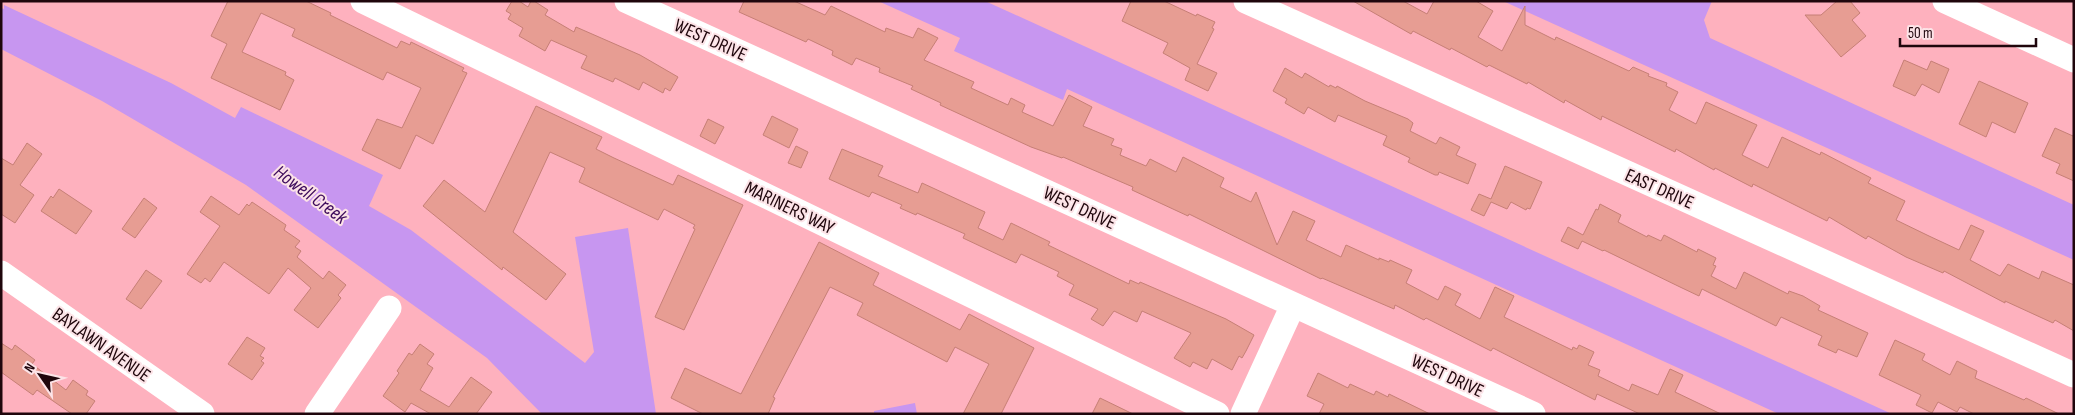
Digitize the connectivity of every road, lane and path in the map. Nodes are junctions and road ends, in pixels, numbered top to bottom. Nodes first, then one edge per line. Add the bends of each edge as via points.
1 (363, 1) edge
2 (627, 1) edge
3 (1246, 1) edge
4 (1946, 1) edge
5 (2074, 60) edge
6 (1, 273) edge
7 (1293, 305) junction
8 (390, 308) dead end
9 (2074, 375) edge
10 (202, 414) edge
11 (317, 414) edge
12 (1217, 414) edge
13 (1243, 414) edge
14 (1533, 414) edge

1 - 12 street, MARINERS WAY
2 - 7 street, WEST DRIVE
3 - 9 street, EAST DRIVE
4 - 5 street
6 - 10 street, BAYLAWN AVENUE
7 - 13 street
7 - 14 street, WEST DRIVE
8 - 11 street

